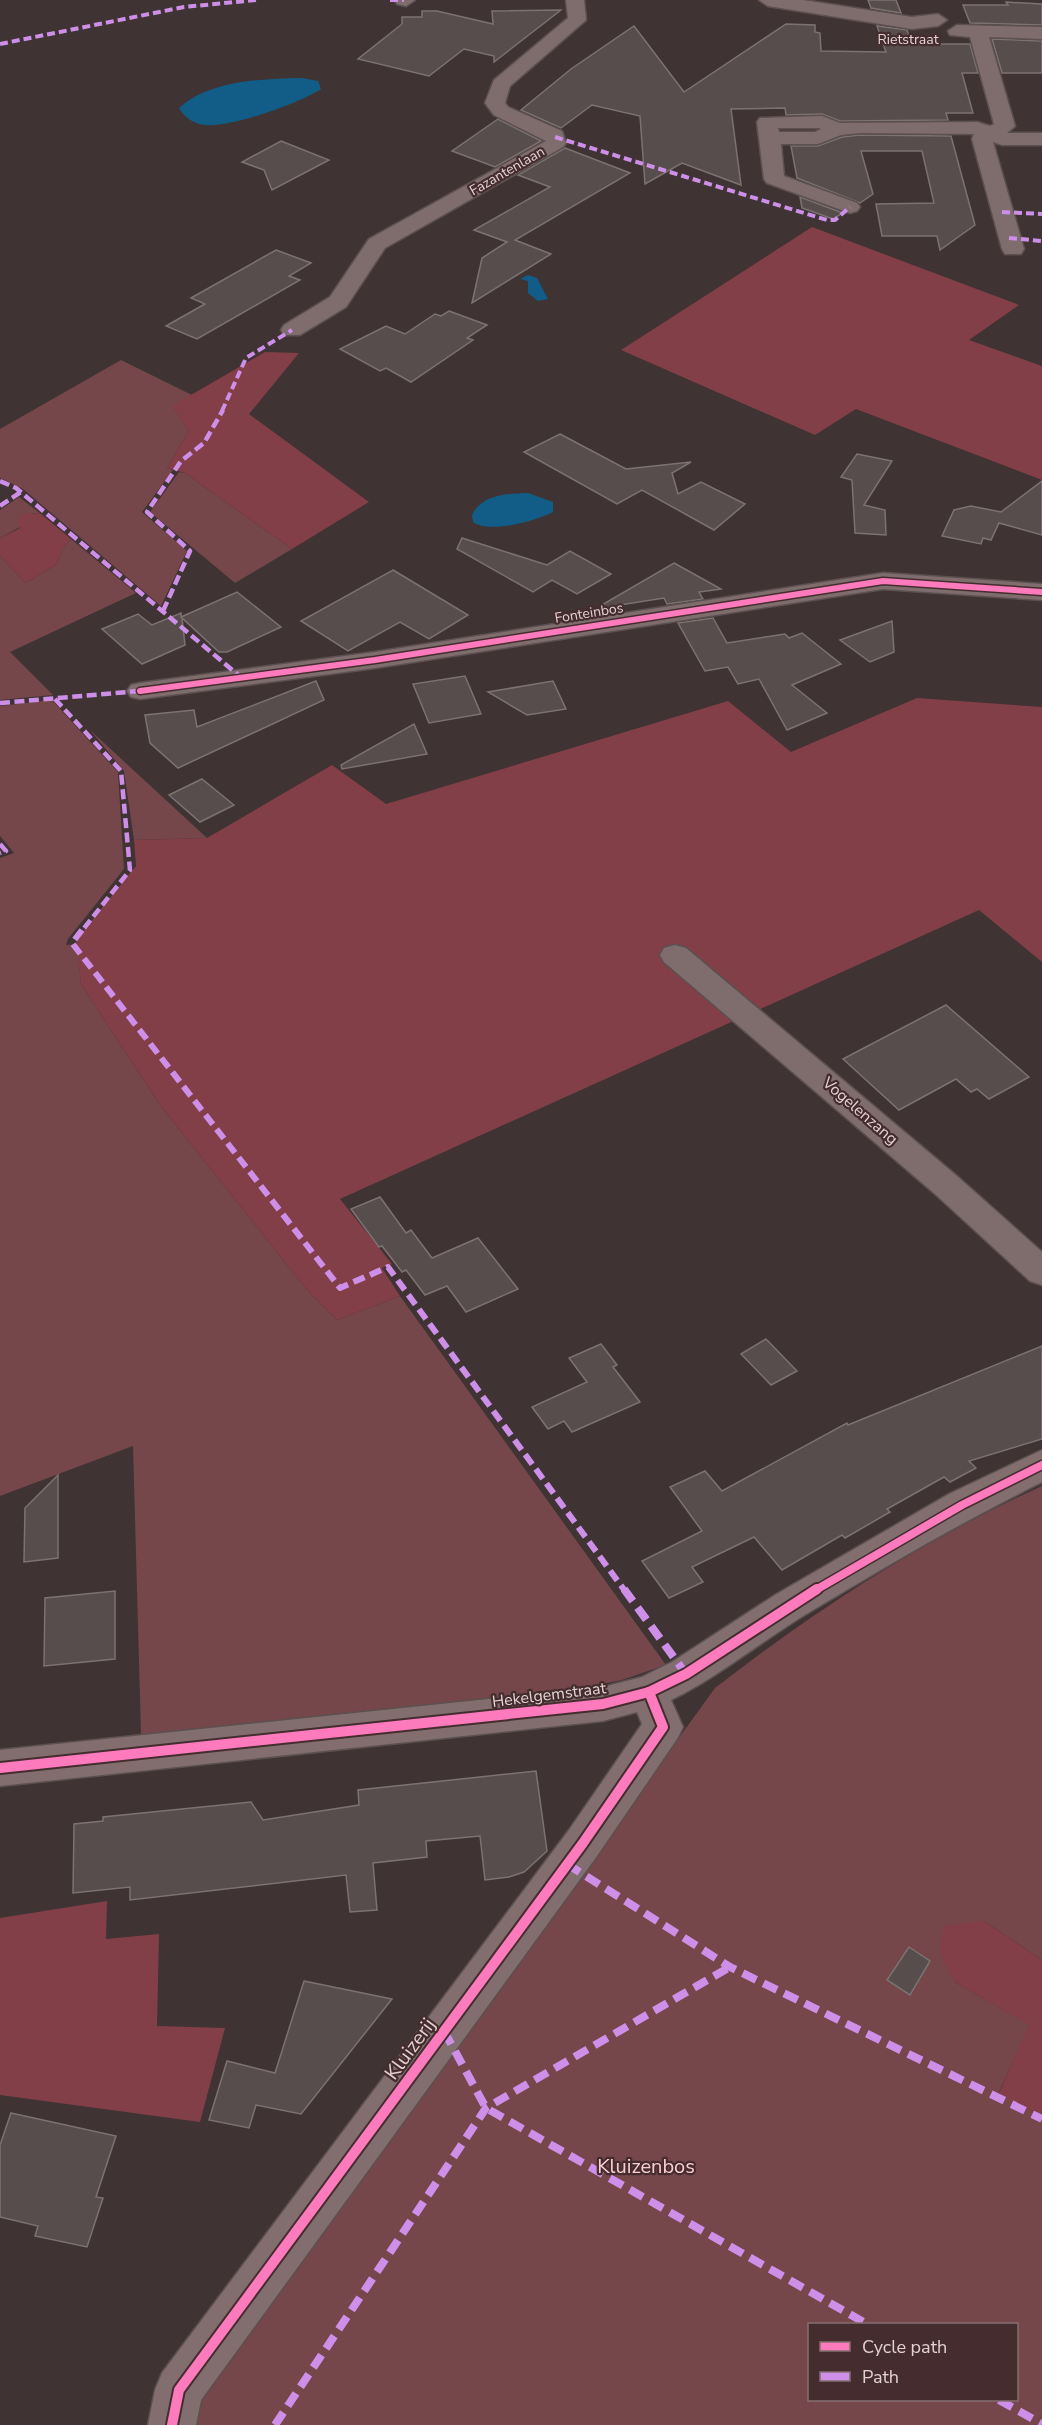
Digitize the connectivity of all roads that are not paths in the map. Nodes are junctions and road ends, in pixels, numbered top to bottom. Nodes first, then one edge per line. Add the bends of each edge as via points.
1 (575, 0) edge
2 (768, 0) edge
3 (928, 0) edge
4 (938, 20) junction
5 (1042, 33) edge
6 (980, 36) junction
7 (900, 40) dead end
8 (989, 134) junction
9 (1042, 139) edge
10 (850, 207) dead end
11 (1013, 249) dead end
12 (292, 330) dead end
13 (1042, 592) edge
14 (140, 691) dead end
15 (675, 955) dead end
16 (1042, 1272) edge
17 (1042, 1465) edge
18 (649, 1692) junction
19 (0, 1768) edge
20 (172, 2425) edge

1 - 12 street, Fazantenlaan via 577,20 501,84 495,104 501,111 555,135 556,143 377,244 338,302
2 - 4 street, Rietstraat via 857,22
3 - 4 street
4 - 6 street, Rietstraat
5 - 6 street, Rietstraat
6 - 7 street, Rietstraat
6 - 8 street via 1005,126
8 - 9 street via 1002,139
8 - 10 street via 977,128 837,129 822,122 767,122 774,179
8 - 11 street via 981,139
13 - 14 street, Fonteinbos via 883,581 375,660
15 - 16 street, Vogelenzang via 946,1185
17 - 18 street, Hekelgemstraat via 942,1517 789,1606 686,1674
18 - 19 street, Hekelgemstraat via 603,1704
18 - 20 street, Kluizerij via 663,1727 583,1843 179,2390

